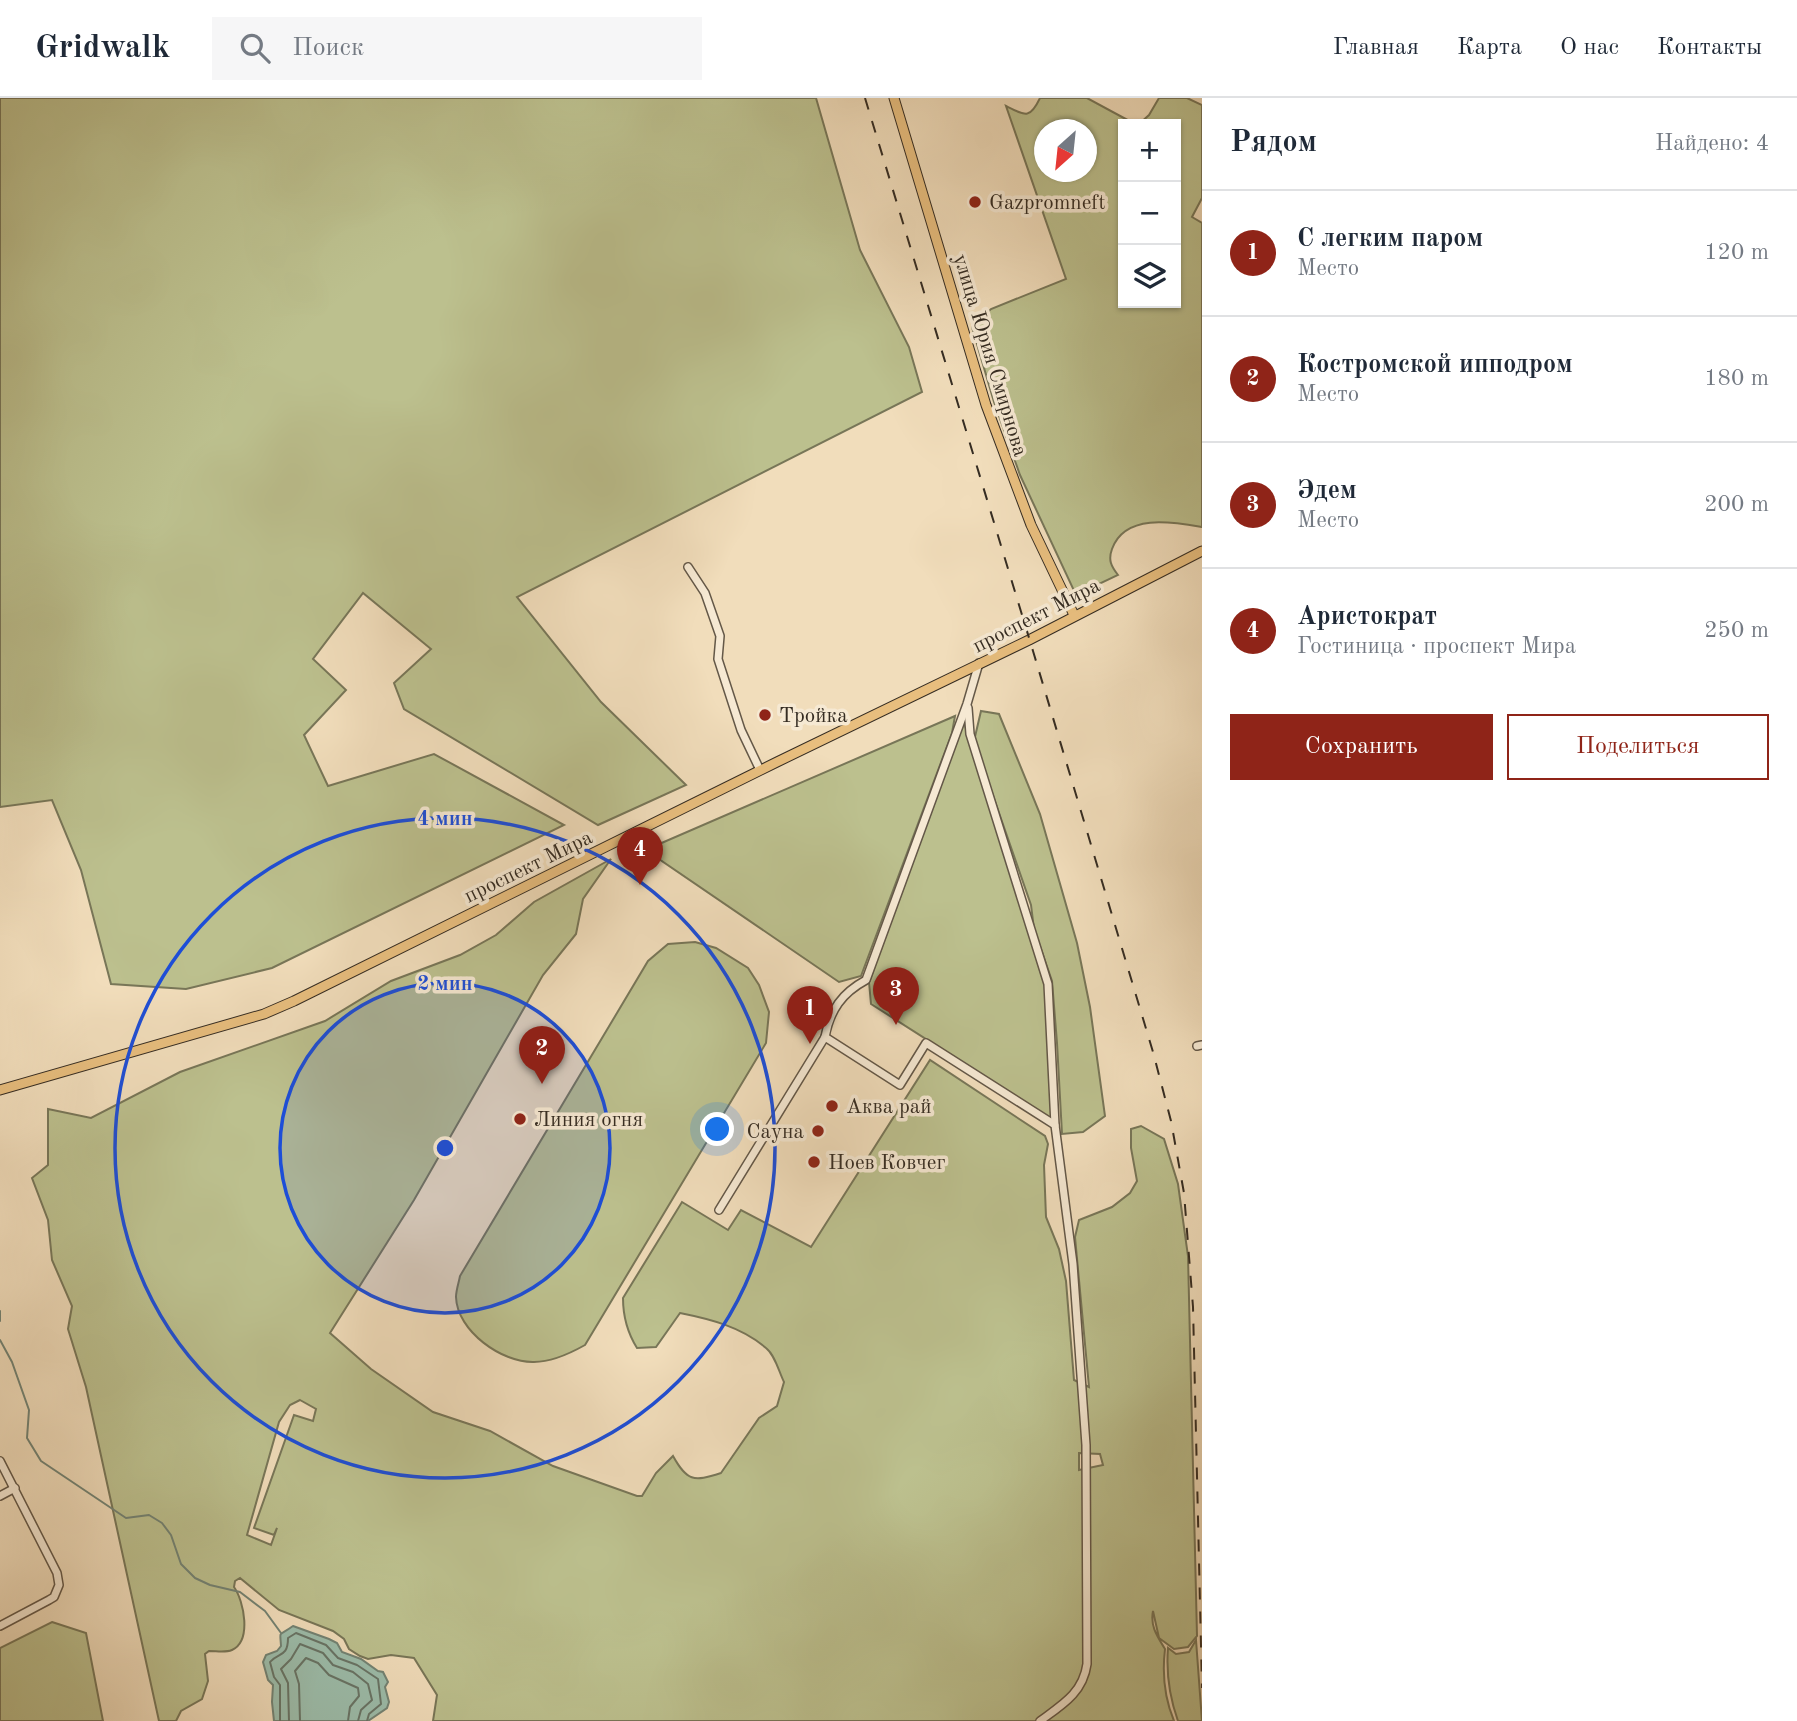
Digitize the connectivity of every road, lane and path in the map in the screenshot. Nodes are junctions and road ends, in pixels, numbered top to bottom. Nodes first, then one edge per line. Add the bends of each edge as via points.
1 (894, 98) edge
2 (1202, 551) edge
3 (688, 567) dead end
4 (1074, 615) junction
5 (979, 663) junction
6 (967, 704) junction
7 (760, 770) junction
8 (825, 1037) junction
9 (0, 1090) edge
10 (1055, 1125) junction
11 (719, 1210) dead end
12 (0, 1461) edge
13 (15, 1488) junction
14 (0, 1496) edge
15 (0, 1626) edge
16 (1040, 1721) edge

1 - 4 main road, улица Юрия Смирнова via 986,405 1031,526
2 - 4 main road, проспект Мира
3 - 7 street via 713,615 720,636 718,659 741,730
4 - 5 main road, проспект Мира
5 - 6 street
5 - 7 main road, проспект Мира
6 - 8 street via 866,980 848,989 828,1020
6 - 10 street via 970,734 1048,984
7 - 9 main road, проспект Мира via 264,1014
8 - 10 street via 900,1085 926,1043
8 - 11 street
10 - 16 street via 1073,1264 1086,1445 1087,1664 1074,1694
12 - 13 street
13 - 14 street
13 - 15 street via 59,1579 49,1600

